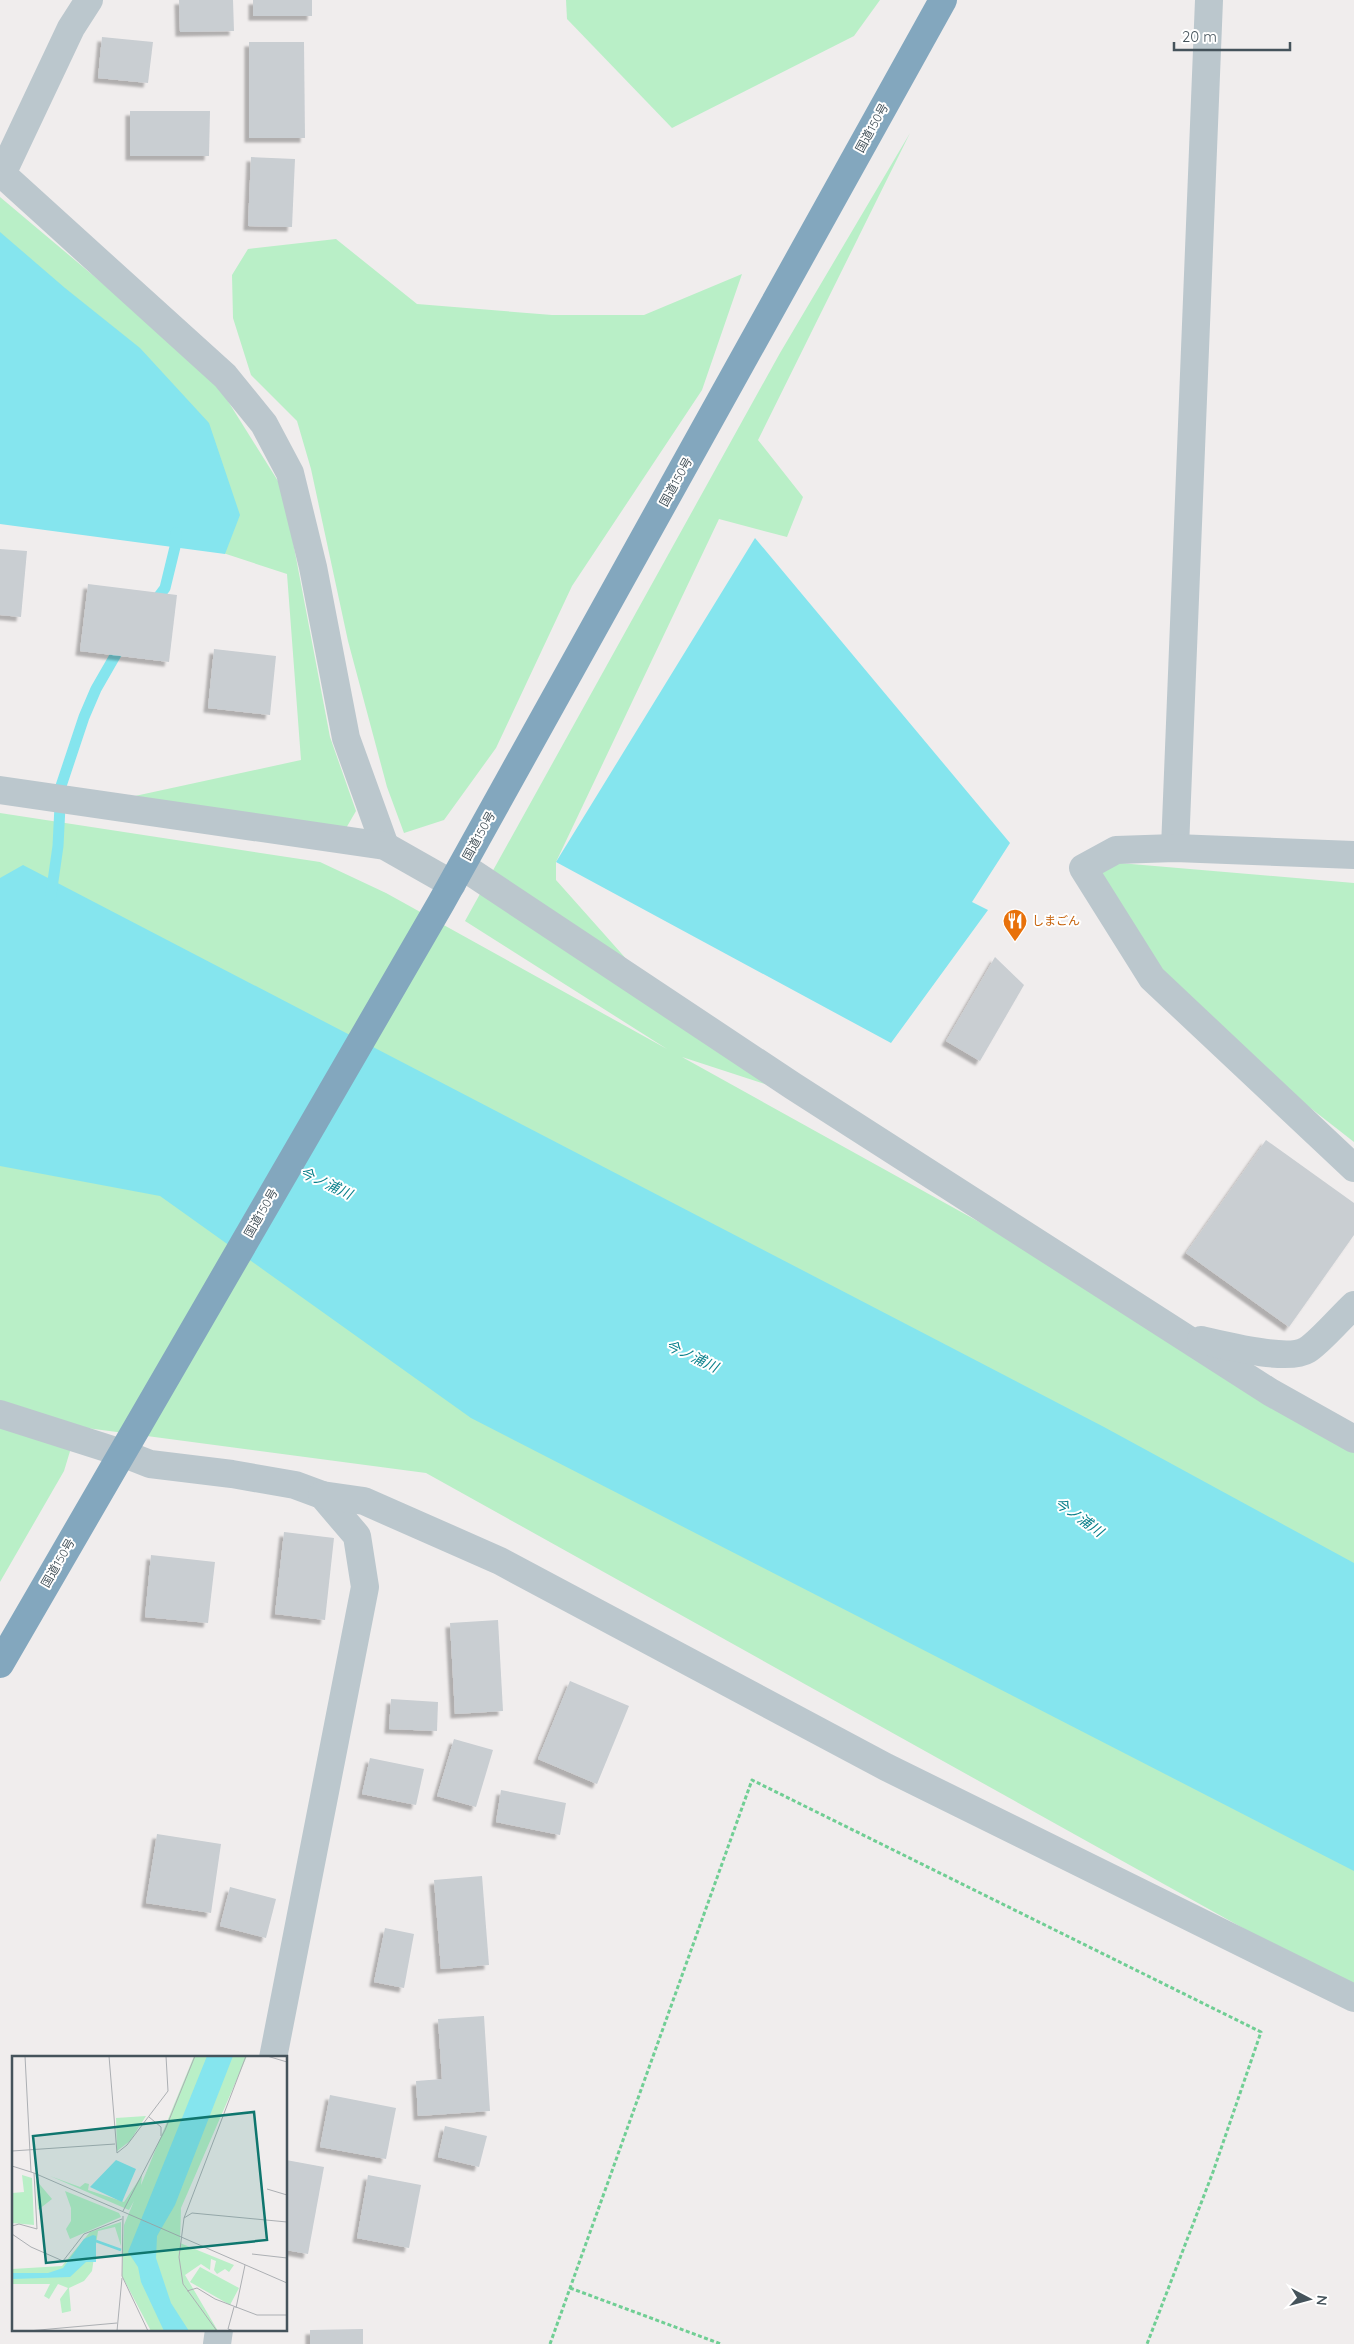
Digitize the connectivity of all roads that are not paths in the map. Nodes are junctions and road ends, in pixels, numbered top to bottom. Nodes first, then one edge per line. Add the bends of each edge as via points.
1 (89, 0) edge
2 (944, 0) edge
3 (1209, 0) edge
4 (0, 790) edge
5 (385, 846) junction
6 (1175, 848) junction
7 (1354, 855) edge
8 (452, 884) junction
9 (1354, 1168) edge
10 (1354, 1305) edge
11 (1183, 1336) junction
12 (0, 1414) edge
13 (1354, 1439) edge
14 (122, 1453) junction
15 (322, 1495) junction
16 (0, 1664) edge
17 (1354, 1998) edge
18 (273, 2056) edge

1 - 5 street via 71,28 2,174 225,376 264,424 290,473 313,567 346,738
2 - 8 highway, 国道150号
3 - 6 street
4 - 5 street
5 - 8 street
6 - 7 street
6 - 9 street via 1116,850 1083,868 1152,978
8 - 11 street via 793,1086
8 - 14 highway, 国道150号
10 - 11 street via 1306,1351 1254,1352
11 - 13 street via 1270,1392
12 - 14 street
14 - 15 street via 150,1464 294,1485
14 - 16 highway, 国道150号
15 - 17 street via 364,1501 500,1561 886,1767
15 - 18 street via 356,1536 365,1588

